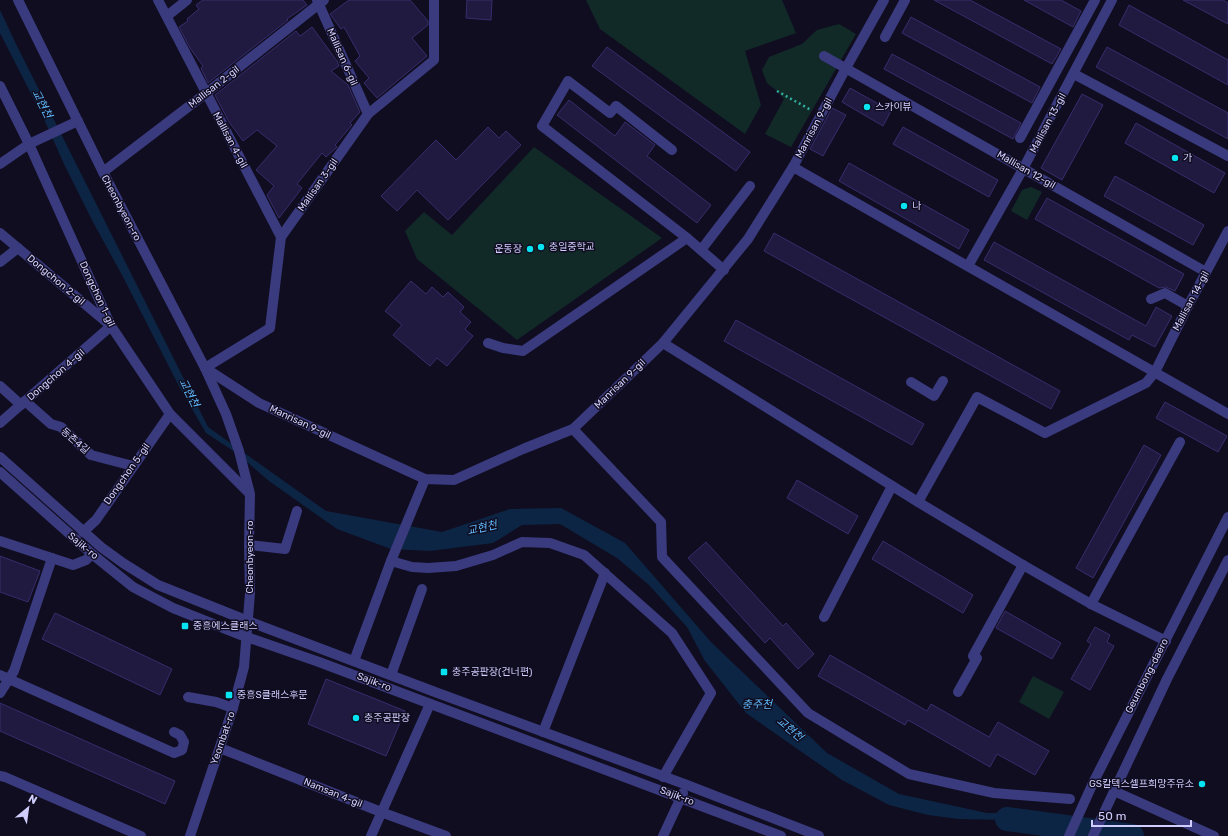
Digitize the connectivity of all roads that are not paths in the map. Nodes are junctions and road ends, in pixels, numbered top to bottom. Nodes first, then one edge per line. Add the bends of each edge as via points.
1 (18, 0) edge
2 (158, 0) edge
3 (187, 0) edge
4 (434, 0) edge
5 (884, 0) edge
6 (905, 0) edge
7 (1095, 0) edge
8 (1112, 0) edge
9 (320, 1) edge
10 (167, 16) junction
11 (885, 37) dead end
12 (824, 56) dead end
13 (846, 68) junction
14 (1074, 74) junction
15 (0, 86) edge
16 (206, 94) junction
17 (368, 114) junction
18 (78, 121) junction
19 (1020, 138) dead end
20 (32, 143) junction
21 (672, 150) dead end
22 (1228, 156) edge
23 (0, 164) edge
24 (793, 167) junction
25 (1023, 168) junction
26 (103, 172) junction
27 (750, 186) dead end
28 (1228, 231) edge
29 (0, 233) edge
30 (281, 237) junction
31 (687, 238) junction
32 (18, 248) junction
33 (701, 250) junction
34 (0, 262) edge
35 (968, 266) junction
36 (724, 270) junction
37 (1206, 272) junction
38 (1150, 299) dead end
39 (1188, 306) junction
40 (111, 326) junction
41 (488, 343) dead end
42 (663, 343) junction
43 (205, 368) junction
44 (1155, 372) junction
45 (943, 381) dead end
46 (911, 382) dead end
47 (0, 386) edge
48 (23, 403) junction
49 (170, 414) junction
50 (1228, 414) edge
51 (0, 423) edge
52 (573, 429) junction
53 (1180, 442) dead end
54 (0, 457) edge
55 (133, 466) junction
56 (0, 472) edge
57 (425, 479) junction
58 (892, 486) junction
59 (250, 494) junction
60 (918, 502) junction
61 (297, 511) dead end
62 (1228, 517) edge
63 (83, 532) junction
64 (0, 541) edge
65 (249, 545) junction
66 (92, 554) junction
67 (52, 558) junction
68 (1228, 560) edge
69 (391, 561) junction
70 (1023, 565) junction
71 (605, 573) junction
72 (422, 589) dead end
73 (1091, 604) junction
74 (824, 617) dead end
75 (248, 621) junction
76 (247, 638) junction
77 (1166, 641) junction
78 (354, 661) junction
79 (0, 674) edge
80 (391, 675) junction
81 (10, 678) junction
82 (958, 692) dead end
83 (0, 693) edge
84 (188, 697) dead end
85 (430, 704) junction
86 (233, 708) junction
87 (174, 732) dead end
88 (543, 732) junction
89 (220, 748) junction
90 (0, 776) edge
91 (663, 776) junction
92 (687, 785) junction
93 (1114, 791) junction
94 (681, 798) junction
95 (1070, 799) dead end
96 (381, 812) junction
97 (141, 836) edge
98 (190, 836) edge
99 (371, 836) edge
100 (446, 836) edge
101 (663, 836) edge
102 (780, 836) edge
103 (819, 836) edge
104 (1069, 836) edge
105 (1093, 836) edge
106 (1214, 836) edge

1 - 18 street, Cheonbyeon-ro
2 - 10 street, Mallisan 4-gil
3 - 10 street
4 - 17 street, Mallisan 3-gil via 434,60
5 - 13 street, Manrisan 9-gil
6 - 11 street
7 - 19 street
8 - 14 street, Mallisan 13-gil
9 - 16 street, Mallisan 2-gil
9 - 17 street, Mallisan 6-gil
10 - 16 street, Mallisan 4-gil
12 - 13 street, Mallisan 12-gil
13 - 24 street, Manrisan 9-gil
13 - 25 street, Mallisan 12-gil
14 - 22 street
14 - 25 street, Mallisan 13-gil
15 - 20 street, Dongchon 1-gil
16 - 26 street, Mallisan 2-gil
16 - 30 street, Mallisan 4-gil
17 - 30 street, Mallisan 3-gil
18 - 20 street
18 - 26 street, Cheonbyeon-ro
20 - 23 street
20 - 40 street, Dongchon 1-gil
21 - 31 street via 616,106 610,113 568,81 542,126
24 - 35 street
24 - 36 street, Manrisan 9-gil via 748,239
25 - 35 street, Mallisan 13-gil
25 - 37 street, Mallisan 12-gil
26 - 43 street, Cheonbyeon-ro
27 - 33 street
28 - 37 street, Mallisan 14-gil
29 - 32 street, Dongchon 2-gil
30 - 43 street, Mallisan 3-gil via 270,328
31 - 33 street
31 - 41 street via 523,351
32 - 34 street
32 - 40 street, Dongchon 2-gil
33 - 36 street
35 - 44 street
36 - 42 street, Manrisan 9-gil
37 - 39 street, Mallisan 14-gil
38 - 39 street via 1165,294
39 - 44 street, Mallisan 14-gil
40 - 48 street, Dongchon 4-gil
40 - 49 street, Dongchon 1-gil
42 - 52 street, Manrisan 9-gil
42 - 58 street
43 - 57 street, Manrisan 9-gil via 259,403
43 - 59 street, Cheonbyeon-ro via 240,451
44 - 50 street
44 - 60 street, Mallisan 14-gil via 1146,383 1045,433 977,397
45 - 46 street via 934,396
47 - 48 street, 동촌4길
48 - 51 street, Dongchon 4-gil
48 - 55 street, 동촌4길 via 51,424 61,427 91,455
49 - 55 street, Dongchon 5-gil
49 - 59 street, Dongchon 1-gil
52 - 57 street, Manrisan 9-gil via 454,480
52 - 95 street via 661,522 662,557 808,713 909,774 994,793
53 - 73 street
54 - 63 street, Sajik-ro
55 - 63 street, Dongchon 5-gil via 96,520
56 - 66 street, Sajik-ro
57 - 69 street
58 - 60 street
58 - 74 street
59 - 65 street, Cheonbyeon-ro
60 - 70 street
61 - 65 street via 284,549
62 - 77 street, Geumbong-daero
63 - 75 street, Sajik-ro via 124,564 158,585
64 - 67 street
65 - 75 street, Cheonbyeon-ro
66 - 67 street via 86,560 73,565
66 - 76 street, Sajik-ro via 133,587 173,608
67 - 81 street
68 - 93 street, Geumbong-daero via 1167,679
69 - 71 street, Sajik-ro via 412,567 456,566 493,555 522,542 550,543 584,555
69 - 78 street, Sajik-ro
70 - 73 street
70 - 82 street
71 - 88 street
71 - 91 street, Sajik-ro via 672,633 711,693
72 - 80 street
73 - 77 street
75 - 76 street, Cheonbyeon-ro
75 - 78 street, Sajik-ro
76 - 85 street, Sajik-ro
76 - 86 street, Yeombat-ro via 244,667
77 - 104 street, Geumbong-daero via 1093,783
78 - 80 street, Sajik-ro
79 - 81 street
80 - 88 street, Sajik-ro
81 - 83 street
81 - 87 street via 174,753 182,750 184,742 180,735
84 - 86 street
85 - 94 street, Sajik-ro
85 - 96 street
86 - 89 street, Yeombat-ro
88 - 91 street, Sajik-ro
89 - 96 street, Namsan 4-gil
89 - 98 street, Yeombat-ro
90 - 97 street
91 - 92 street, Sajik-ro
92 - 94 street
92 - 103 street, Sajik-ro
93 - 105 street, Geumbong-daero
93 - 106 street
94 - 101 street
94 - 102 street, Sajik-ro
96 - 99 street
96 - 100 street, Namsan 4-gil

